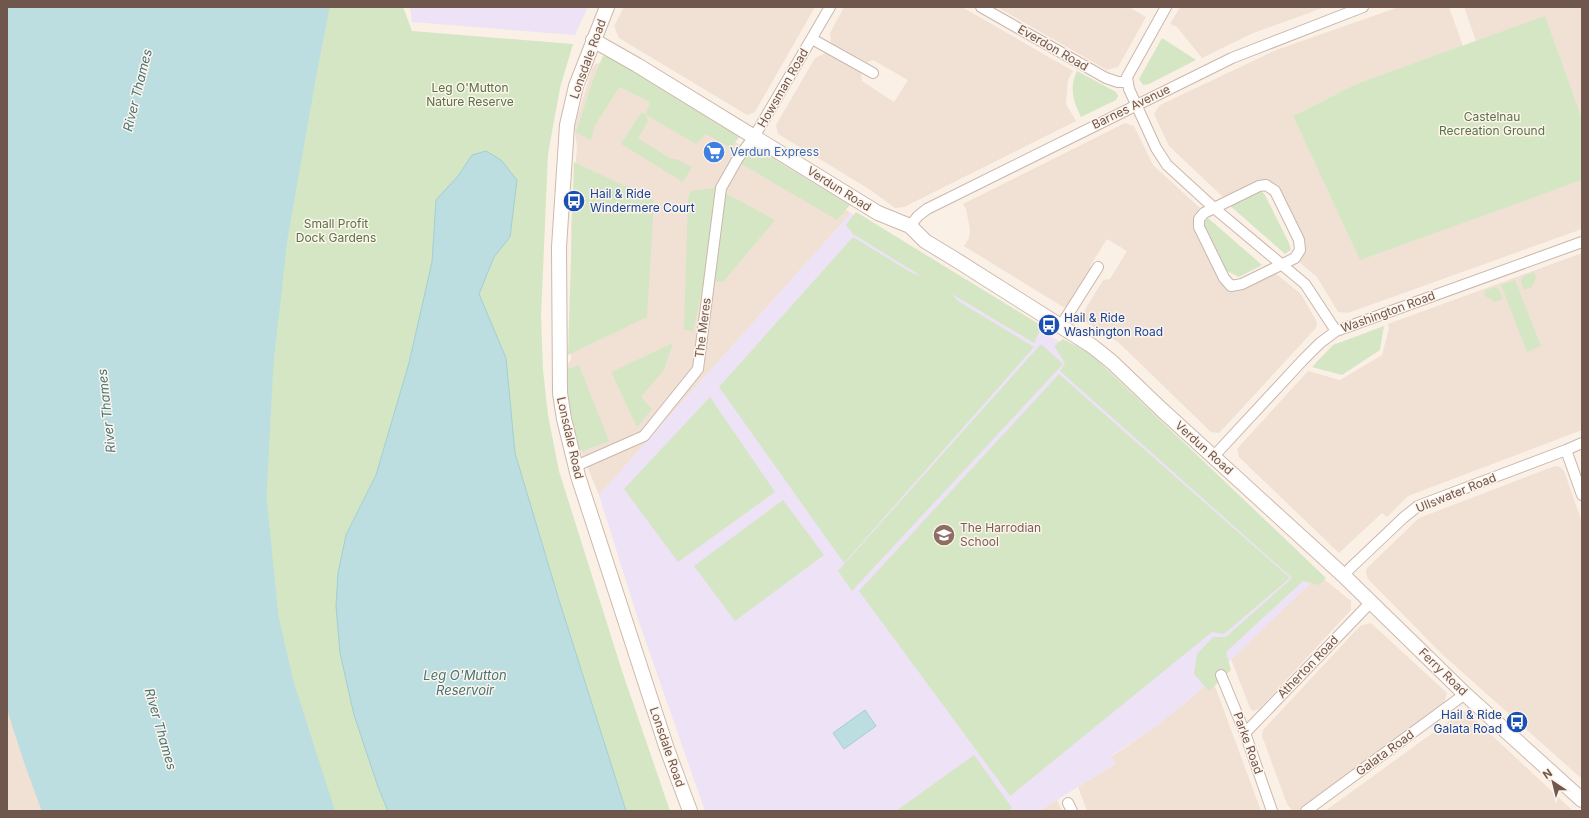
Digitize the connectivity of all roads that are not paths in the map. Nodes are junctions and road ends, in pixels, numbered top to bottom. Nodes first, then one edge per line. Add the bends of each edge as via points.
1 (607, 7) edge
2 (830, 7) edge
3 (981, 7) edge
4 (1166, 7) edge
5 (1363, 7) edge
6 (812, 39) junction
7 (593, 40) junction
8 (873, 73) dead end
9 (1126, 82) junction
10 (1136, 104) junction
11 (754, 137) junction
12 (1214, 208) junction
13 (910, 226) junction
14 (1582, 242) edge
15 (1282, 264) junction
16 (1098, 267) dead end
17 (1060, 327) junction
18 (1336, 331) junction
19 (1582, 444) edge
20 (1566, 450) junction
21 (1214, 456) junction
22 (576, 466) junction
23 (1582, 495) edge
24 (1342, 575) junction
25 (1371, 602) junction
26 (1222, 675) dead end
27 (1465, 694) junction
28 (1245, 733) junction
29 (1582, 800) edge
30 (690, 811) edge
31 (1272, 811) edge
32 (1306, 811) edge

1 - 7 street, Lonsdale Road
2 - 6 street, Howsman Road
3 - 9 street, Everdon Road via 1106,78
4 - 9 street via 1128,72
5 - 10 street, Barnes Avenue via 1256,48
6 - 8 street, Howsman Road
6 - 11 street, Howsman Road
7 - 11 street, Verdun Road
7 - 22 street, Lonsdale Road via 576,86 567,125 559,247 560,393
9 - 10 street
10 - 12 street via 1161,157
10 - 13 street, Barnes Avenue via 927,209
11 - 13 street, Verdun Road via 878,213
11 - 22 street, The Meres via 738,158 721,188 698,369 644,436
12 - 15 street
12 - 15 street via 1199,219 1199,227 1224,278 1231,286 1242,284
12 - 15 street via 1259,186 1266,185 1275,192 1299,240 1300,250 1295,258
13 - 17 street, Verdun Road via 935,248
14 - 18 street, Washington Road
15 - 18 street via 1305,284
16 - 17 street
17 - 21 street, Verdun Road via 1092,346 1112,362
18 - 21 street, Washington Road via 1320,342
19 - 20 street, Ullswater Road
20 - 23 street
20 - 24 street, Ullswater Road via 1418,506
21 - 24 street, Verdun Road
22 - 30 street, Lonsdale Road via 667,750
24 - 25 street, Ferry Road
25 - 27 street, Ferry Road
25 - 28 street, Atherton Road
26 - 28 street, Parke Road
27 - 29 street, Ferry Road
27 - 32 street, Galata Road
28 - 31 street, Parke Road

